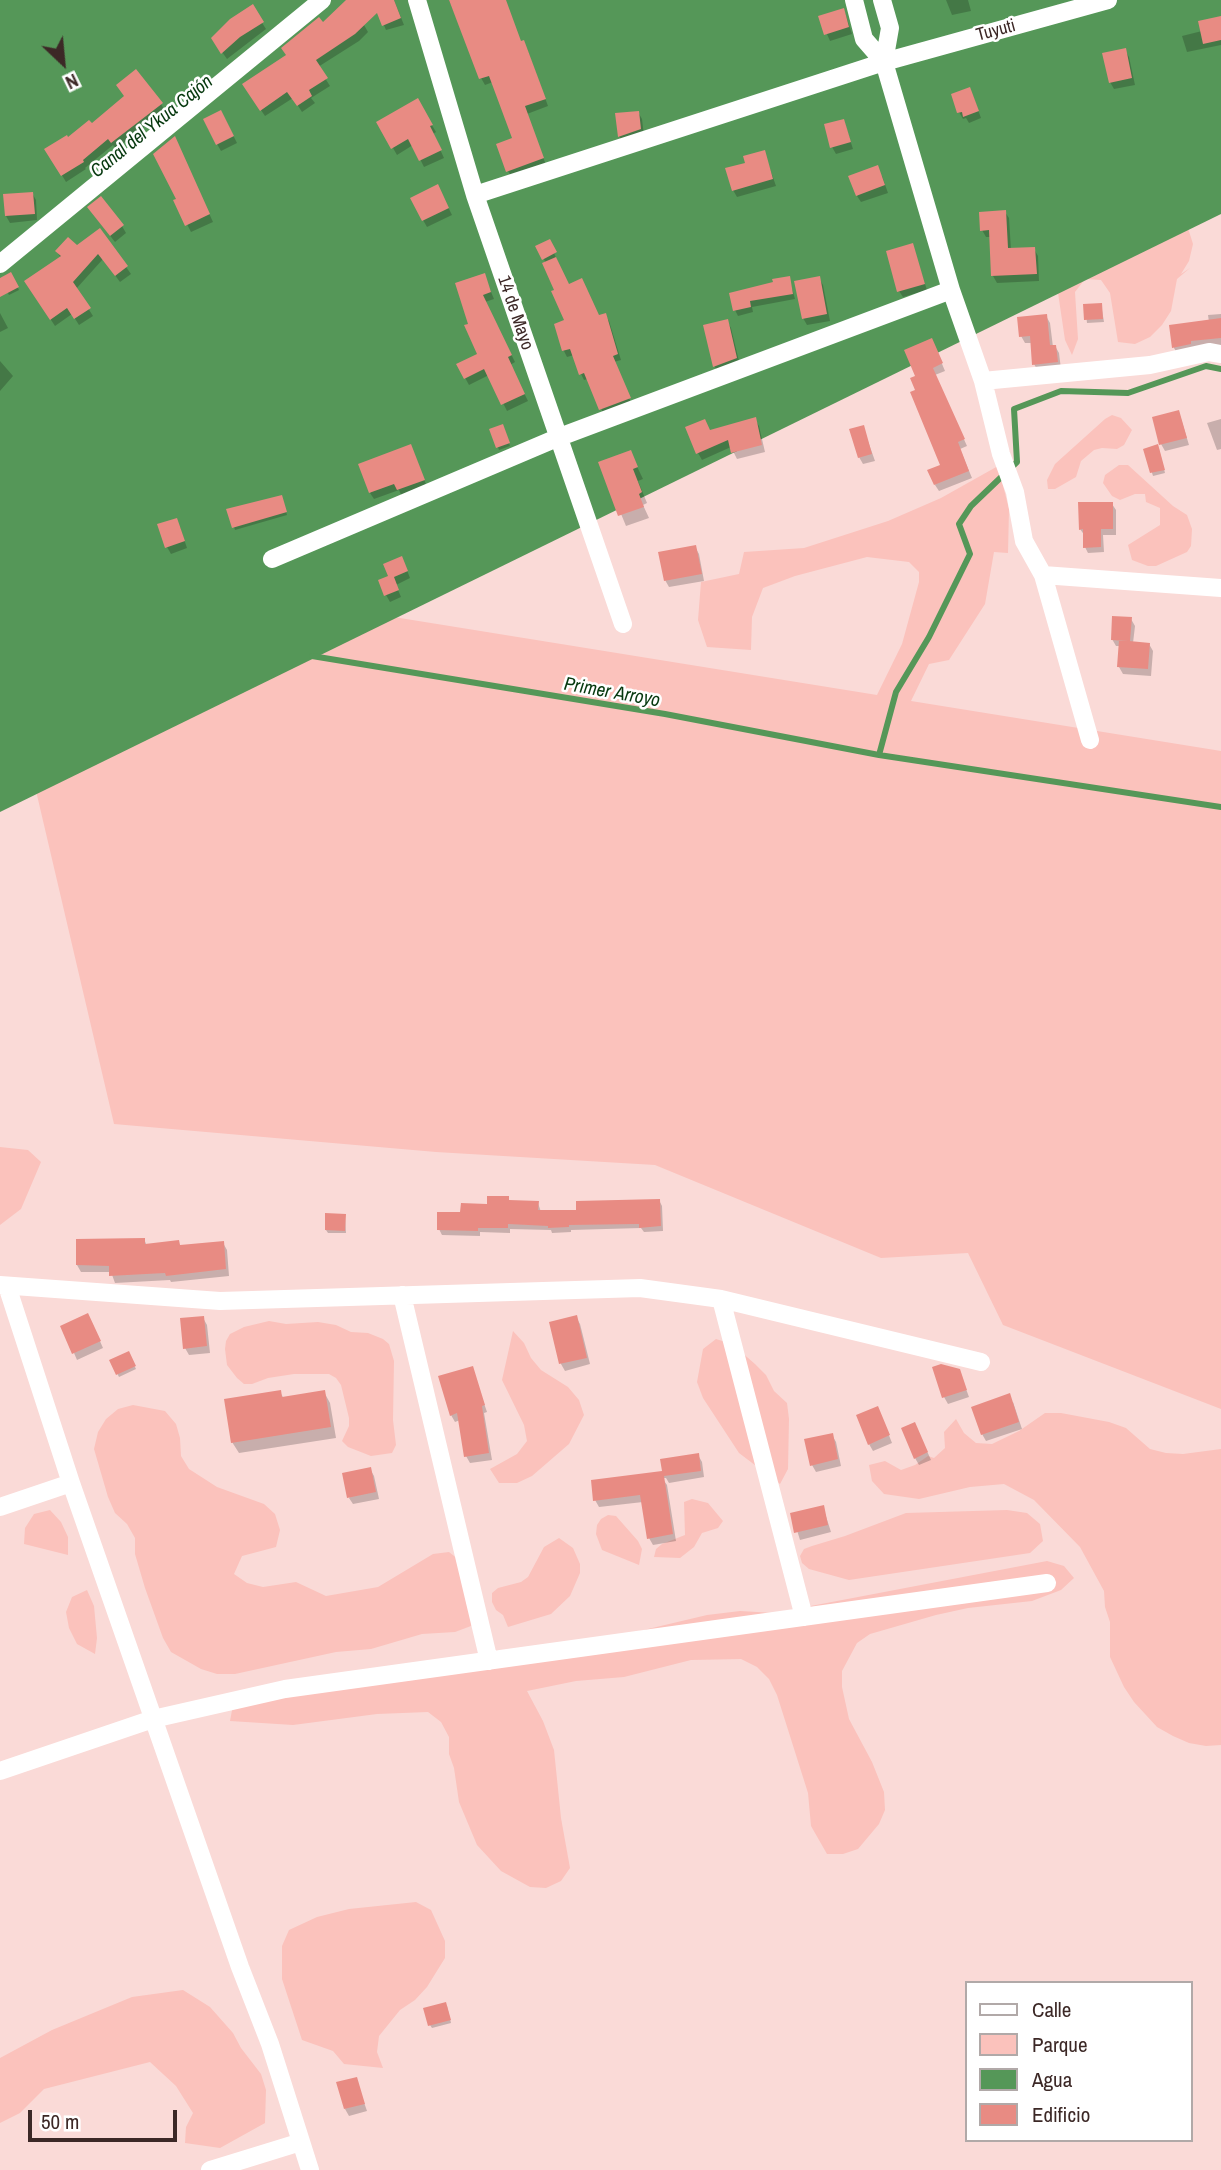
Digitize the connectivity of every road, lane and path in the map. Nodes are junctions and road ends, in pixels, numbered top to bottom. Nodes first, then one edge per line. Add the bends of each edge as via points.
1 (322, 0) edge
2 (417, 0) edge
3 (854, 0) edge
4 (882, 0) edge
5 (1108, 0) edge
6 (884, 62) junction
7 (475, 195) junction
8 (0, 264) edge
9 (951, 290) junction
10 (1221, 354) edge
11 (983, 381) junction
12 (557, 438) junction
13 (272, 559) dead end
14 (1043, 575) junction
15 (1221, 588) edge
16 (623, 624) dead end
17 (1090, 740) dead end
18 (4, 1285) edge
19 (402, 1295) junction
20 (721, 1299) junction
21 (981, 1362) dead end
22 (71, 1483) junction
23 (0, 1507) edge
24 (1047, 1583) dead end
25 (804, 1617) junction
26 (489, 1661) junction
27 (153, 1718) junction
28 (0, 1771) edge
29 (301, 2141) junction
30 (210, 2170) edge
31 (310, 2170) edge

1 - 8 street
2 - 7 street, 14 de Mayo
3 - 6 street via 864,39
4 - 6 street via 890,28
5 - 6 street, Tuyuti
6 - 7 street, Tuyuti
6 - 9 street
7 - 12 street, 14 de Mayo
9 - 11 street
9 - 12 street
10 - 11 street
11 - 14 street via 1024,541
12 - 13 street
12 - 16 street, 14 de Mayo
14 - 15 street
14 - 17 street
18 - 19 street via 220,1301
18 - 22 street
19 - 20 street via 640,1288
19 - 26 street
20 - 21 street
20 - 25 street
22 - 23 street
22 - 27 street
24 - 25 street
25 - 26 street
26 - 27 street via 285,1689
27 - 28 street
27 - 29 street
29 - 30 street
29 - 31 street

